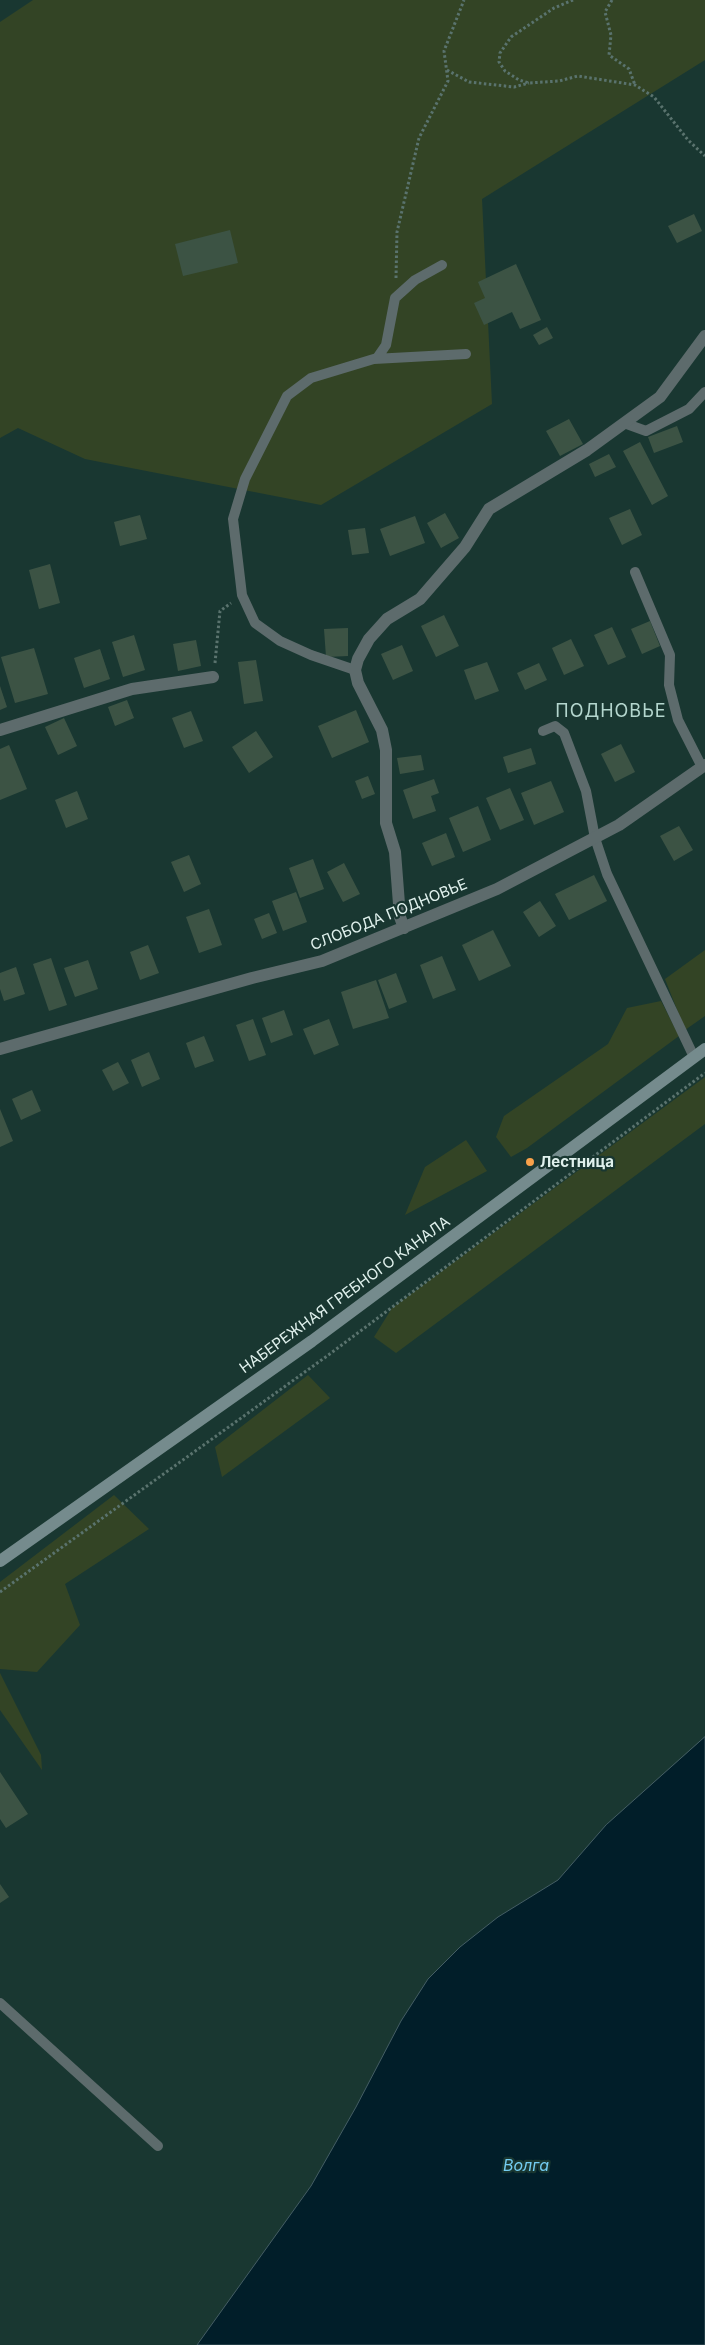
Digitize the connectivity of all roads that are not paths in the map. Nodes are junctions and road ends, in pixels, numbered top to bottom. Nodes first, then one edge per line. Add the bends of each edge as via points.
1 (442, 265) dead end
2 (705, 336) edge
3 (466, 354) dead end
4 (374, 359) junction
5 (705, 392) edge
6 (624, 423) junction
7 (635, 572) dead end
8 (355, 670) junction
9 (213, 678) road end
10 (0, 730) edge
11 (543, 732) dead end
12 (704, 766) edge
13 (595, 838) junction
14 (404, 928) junction
15 (0, 1049) edge
16 (705, 1049) edge
17 (694, 1058) junction
18 (0, 1562) edge
19 (0, 2003) edge
20 (158, 2146) dead end

1 - 4 lane via 415,280 395,298 386,345
2 - 6 street via 660,396
3 - 4 lane
4 - 8 lane via 311,378 287,396 245,478 233,518 242,595 255,623 280,641
5 - 6 lane via 689,409 646,431
6 - 8 street via 587,450 489,508 465,547 420,599 387,619 369,639
7 - 12 lane via 670,655 669,685 678,720
8 - 14 street via 358,683 382,730 386,750 386,823 395,852 400,917
9 - 10 street via 132,689
11 - 13 lane via 555,726 564,733 586,791
12 - 13 street, СЛОБОДА ПОДНОВЬЕ
13 - 14 street, СЛОБОДА ПОДНОВЬЕ via 497,889
13 - 17 lane via 608,874
14 - 15 street, СЛОБОДА ПОДНОВЬЕ via 322,962 252,978
16 - 17 street, НАБЕРЕЖНАЯ ГРЕБНОГО КАНАЛА
17 - 18 street, НАБЕРЕЖНАЯ ГРЕБНОГО КАНАЛА via 312,1341
19 - 20 lane

